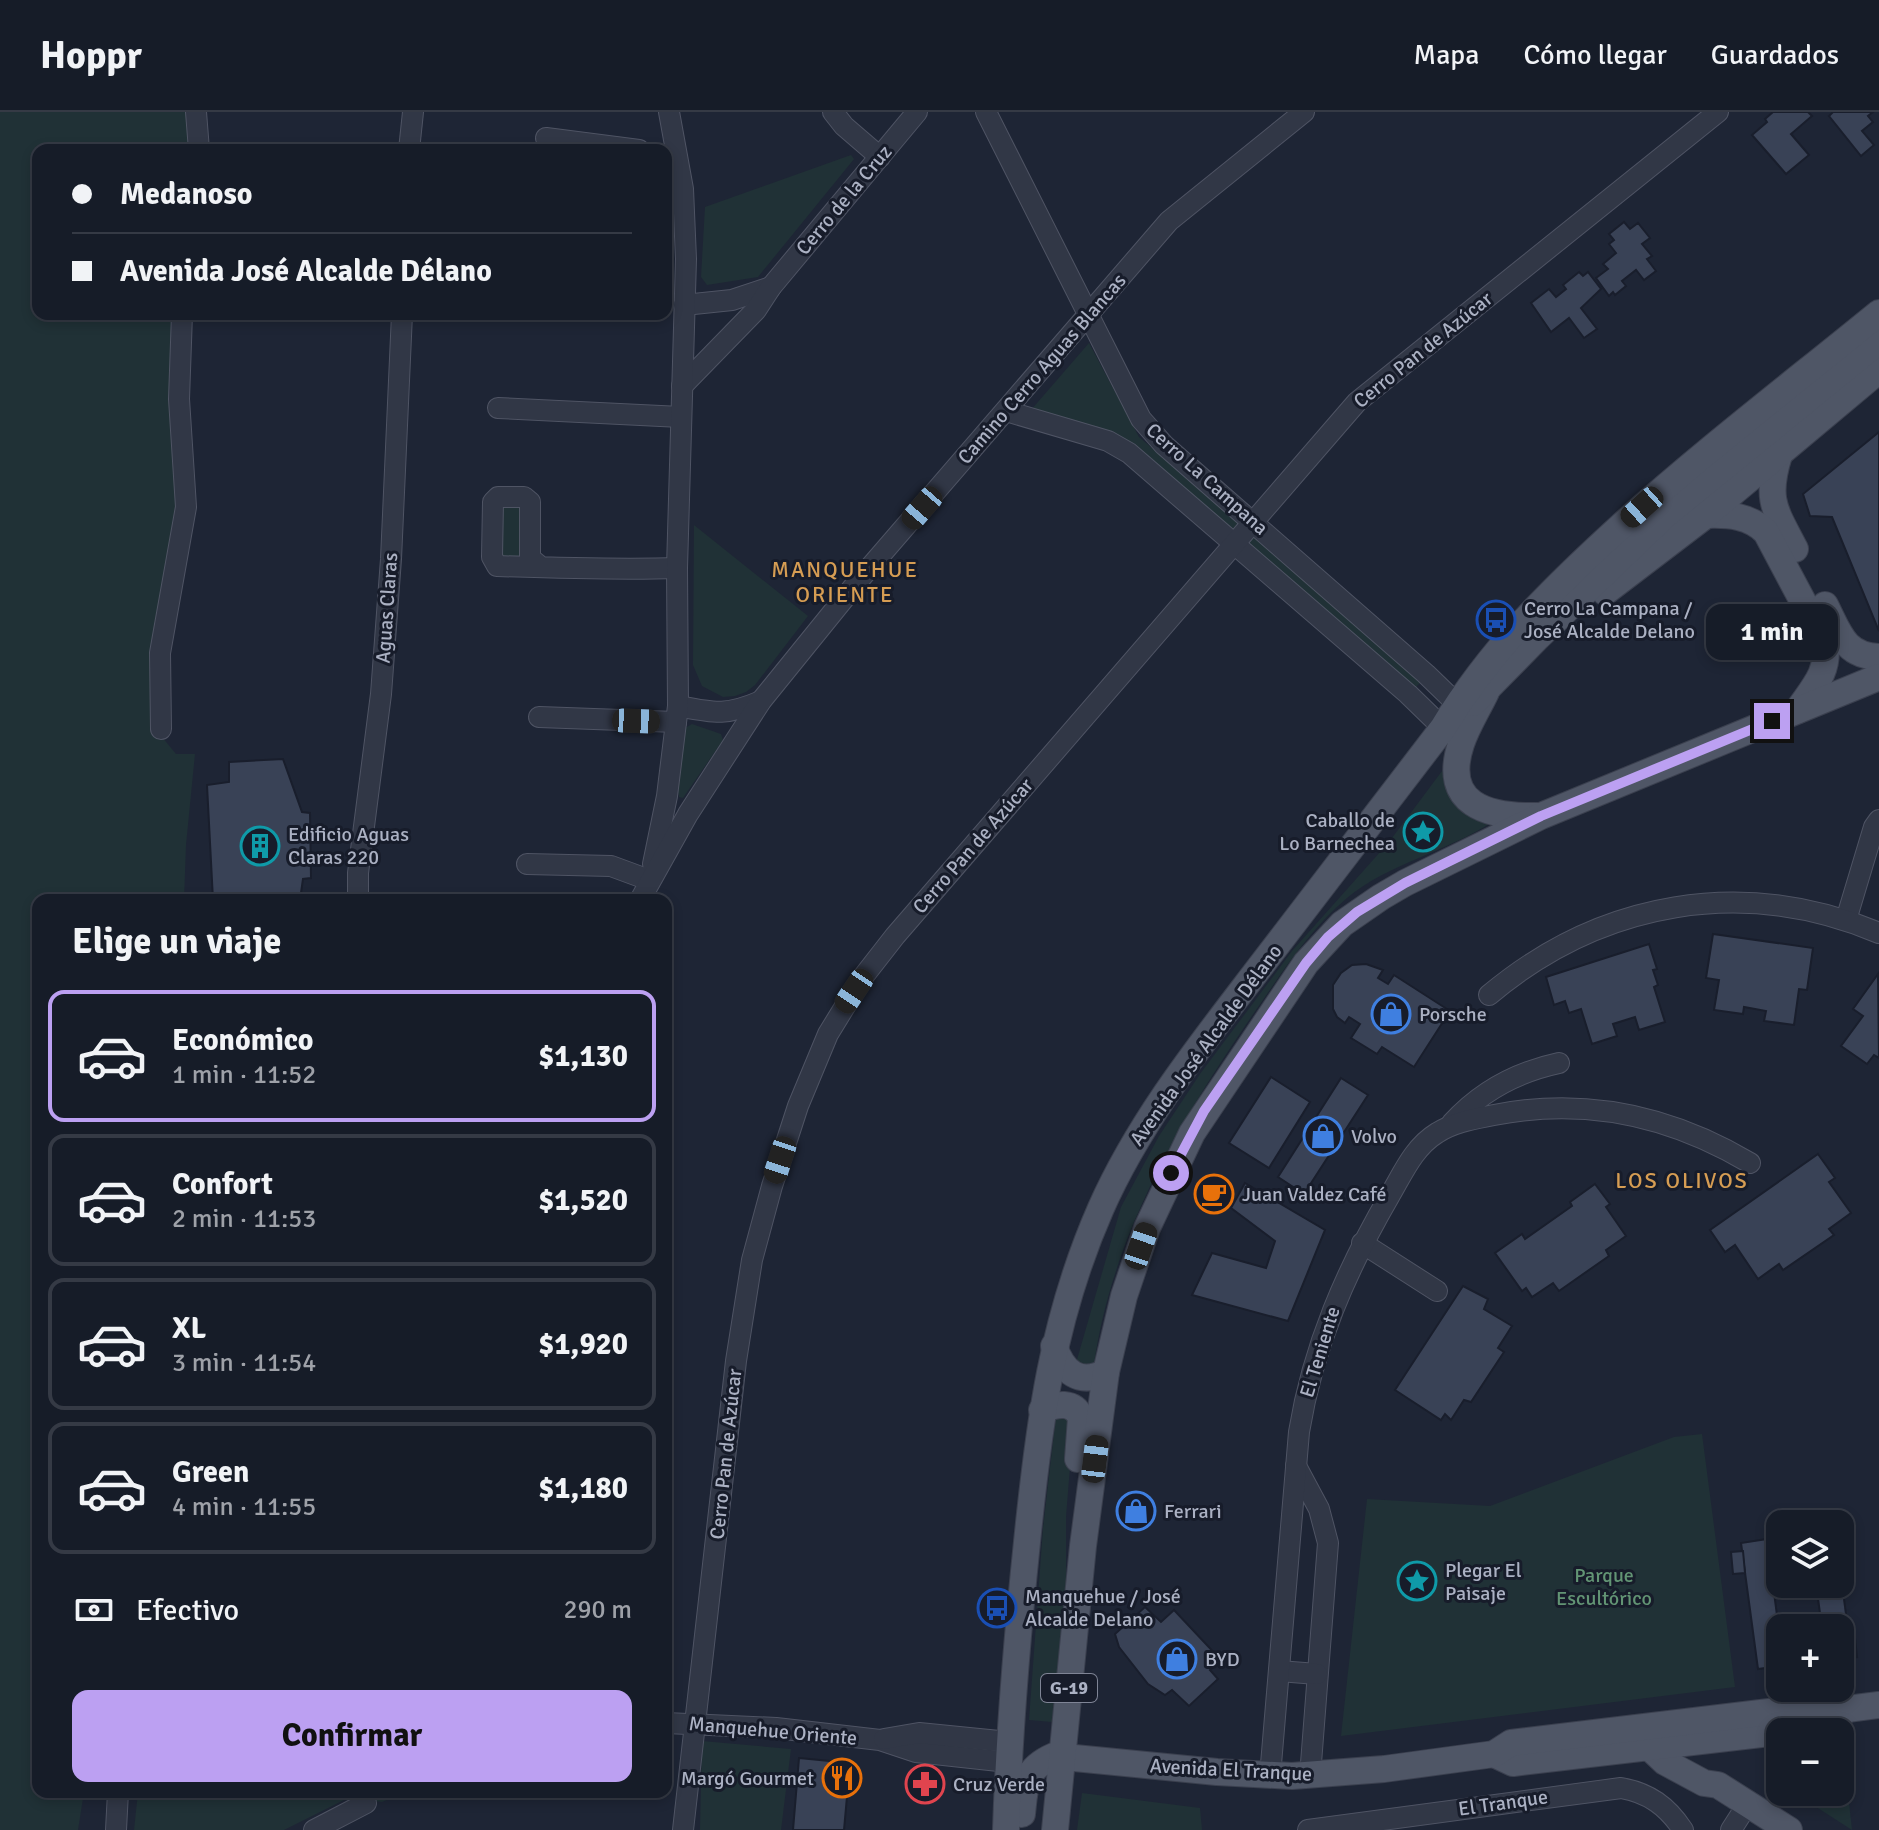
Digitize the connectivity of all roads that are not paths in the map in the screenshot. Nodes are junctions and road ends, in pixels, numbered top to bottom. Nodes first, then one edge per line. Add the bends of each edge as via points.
1 (196, 112) edge
2 (413, 112) edge
3 (669, 112) edge
4 (833, 112) edge
5 (917, 112) edge
6 (986, 112) edge
7 (1304, 112) edge
8 (1718, 112) edge
9 (546, 138) dead end
10 (199, 144) edge
11 (410, 144) edge
12 (592, 144) edge
13 (671, 144) edge
14 (672, 154) edge
15 (880, 157) junction
16 (771, 287) junction
17 (684, 305) junction
18 (1879, 313) edge
19 (1088, 315) junction
20 (182, 320) edge
21 (402, 320) edge
22 (1879, 341) edge
23 (1879, 370) edge
24 (682, 386) junction
25 (498, 408) dead end
26 (1006, 411) junction
27 (681, 417) junction
28 (1779, 455) junction
29 (1706, 515) junction
30 (1254, 522) junction
31 (1234, 545) junction
32 (541, 567) dead end
33 (677, 568) junction
34 (1538, 637) junction
35 (1879, 657) edge
36 (1879, 677) edge
37 (1486, 692) junction
38 (761, 701) junction
39 (1457, 704) junction
40 (1798, 710) junction
41 (724, 713) junction
42 (677, 714) junction
43 (539, 717) dead end
44 (1443, 728) junction
45 (161, 729) dead end
46 (733, 744) junction
47 (667, 796) junction
48 (693, 807) junction
49 (1541, 816) junction
50 (1879, 820) edge
51 (527, 864) dead end
52 (649, 880) junction
53 (358, 894) edge
54 (643, 894) edge
55 (1846, 920) junction
56 (1879, 933) edge
57 (1489, 995) dead end
58 (1559, 1063) dead end
59 (1449, 1126) junction
60 (1750, 1163) dead end
61 (1362, 1243) junction
62 (1437, 1291) dead end
63 (1054, 1346) junction
64 (1106, 1372) junction
65 (1042, 1410) junction
66 (1296, 1466) junction
67 (1083, 1546) junction
68 (1279, 1671) junction
69 (1317, 1674) junction
70 (1879, 1705) edge
71 (1847, 1709) junction
72 (672, 1723) edge
73 (696, 1723) junction
74 (1650, 1733) junction
75 (1733, 1737) junction
76 (1677, 1743) junction
77 (1009, 1752) junction
78 (1063, 1757) junction
79 (1270, 1776) junction
80 (1310, 1776) junction
81 (1721, 1787) junction
82 (118, 1798) edge
83 (366, 1803) dead end
84 (1756, 1817) edge
85 (116, 1830) edge
86 (314, 1830) edge
87 (683, 1830) edge
88 (1006, 1830) edge
89 (1020, 1830) edge
90 (1055, 1830) edge
91 (1308, 1830) edge
92 (1683, 1830) edge
93 (1731, 1830) edge
94 (1789, 1830) edge

1 - 10 street
2 - 11 street
3 - 13 street
4 - 15 street
5 - 15 street, Cerro de la Cruz
6 - 19 street, Cerro La Campana
7 - 19 street, Camino Cerro Aguas Blancas via 1169,221
8 - 30 street, Cerro Pan de Azúcar via 1357,402
9 - 12 street
14 - 17 street via 686,224
15 - 16 street, Cerro de la Cruz
16 - 17 street via 732,300
16 - 24 street, Cerro de la Cruz via 756,310
17 - 24 street
18 - 39 main road, Avenida José Alcalde Délano / G-19 via 1660,491 1578,565 1510,635
19 - 26 street, Camino Cerro Aguas Blancas
19 - 30 street, Cerro La Campana via 1141,419
20 - 45 street via 179,399 186,507 160,653
21 - 53 street, Aguas Claras via 381,694
22 - 34 main road, Avenida José Alcalde Délano via 1663,517
23 - 28 main road
24 - 27 street
25 - 27 street
26 - 31 street, Cerro La Campana via 1108,441 1129,453
26 - 38 street, Camino Cerro Aguas Blancas
27 - 33 street
28 - 29 main road
28 - 35 main road via 1771,490 1777,514 1845,643 1862,656
29 - 34 main road
29 - 40 main road via 1750,520 1766,532 1825,643 1825,671
30 - 31 street, Cerro Pan de Azúcar
30 - 39 street, Cerro La Campana
31 - 44 street, Cerro La Campana
31 - 73 street, Cerro Pan de Azúcar via 895,936 828,1034 798,1106 752,1260
32 - 33 street
33 - 42 street
34 - 37 main road, Avenida José Alcalde Délano
36 - 40 main road, Avenida José Alcalde Délano / G-19
37 - 44 main road, Avenida José Alcalde Délano
37 - 49 main road via 1461,744 1459,786 1481,809
38 - 41 street
38 - 46 street, Camino Cerro Aguas Blancas
39 - 44 main road, Avenida José Alcalde Délano / G-19
40 - 49 main road, Avenida José Alcalde Délano / G-19
41 - 42 street
41 - 46 street
42 - 43 street
42 - 47 street
44 - 63 main road, Avenida José Alcalde Délano / G-19 via 1148,1122 1102,1207
46 - 48 street, Camino Cerro Aguas Blancas
47 - 48 street via 679,809
47 - 52 street
48 - 52 street, Camino Cerro Aguas Blancas
49 - 64 main road, Avenida José Alcalde Délano / G-19 via 1381,897 1342,924 1306,963 1204,1111 1180,1155 1134,1265
50 - 55 street
51 - 52 street via 611,866
52 - 54 street, Camino Cerro Aguas Blancas
55 - 56 street
55 - 57 street via 1790,907 1733,902 1647,912 1563,943
58 - 59 street, El Teniente via 1506,1080
59 - 60 street, El Teniente via 1523,1109 1614,1111 1671,1125
59 - 61 street, El Teniente via 1416,1152
61 - 62 street
61 - 66 street, El Teniente via 1312,1365
63 - 64 main road via 1074,1376
63 - 65 main road, Avenida José Alcalde Délano / G-19
64 - 67 main road, Avenida José Alcalde Délano / G-19
65 - 67 main road via 1073,1406 1081,1418 1072,1534
65 - 77 main road, Avenida José Alcalde Délano / G-19
66 - 68 street, El Teniente
66 - 69 street via 1319,1509 1328,1543
67 - 78 main road, Avenida José Alcalde Délano / G-19
68 - 69 street
68 - 79 street, El Teniente
69 - 80 street
70 - 71 main road, Avenida El Tranque
71 - 74 main road, Avenida El Tranque via 1819,1706
71 - 75 main road, Avenida El Tranque via 1823,1727
72 - 73 street, Manquehue Oriente
73 - 77 street, Manquehue Oriente via 880,1740 919,1733
73 - 87 street, Cerro Pan de Azúcar
74 - 76 main road
74 - 80 main road, Avenida El Tranque via 1511,1743 1494,1754
74 - 81 main road via 1665,1762
75 - 76 main road, Avenida El Tranque
75 - 81 main road via 1720,1752
76 - 81 main road
77 - 88 main road, Avenida José Alcalde Délano / G-19
78 - 79 main road, Avenida El Tranque
78 - 89 main road via 1046,1760 1025,1781
78 - 90 main road, Avenida José Alcalde Délano / G-19
79 - 80 main road, Avenida El Tranque
81 - 84 main road
82 - 85 street
83 - 86 street
84 - 93 street
84 - 94 main road
91 - 92 street, El Tranque via 1621,1788 1655,1800

